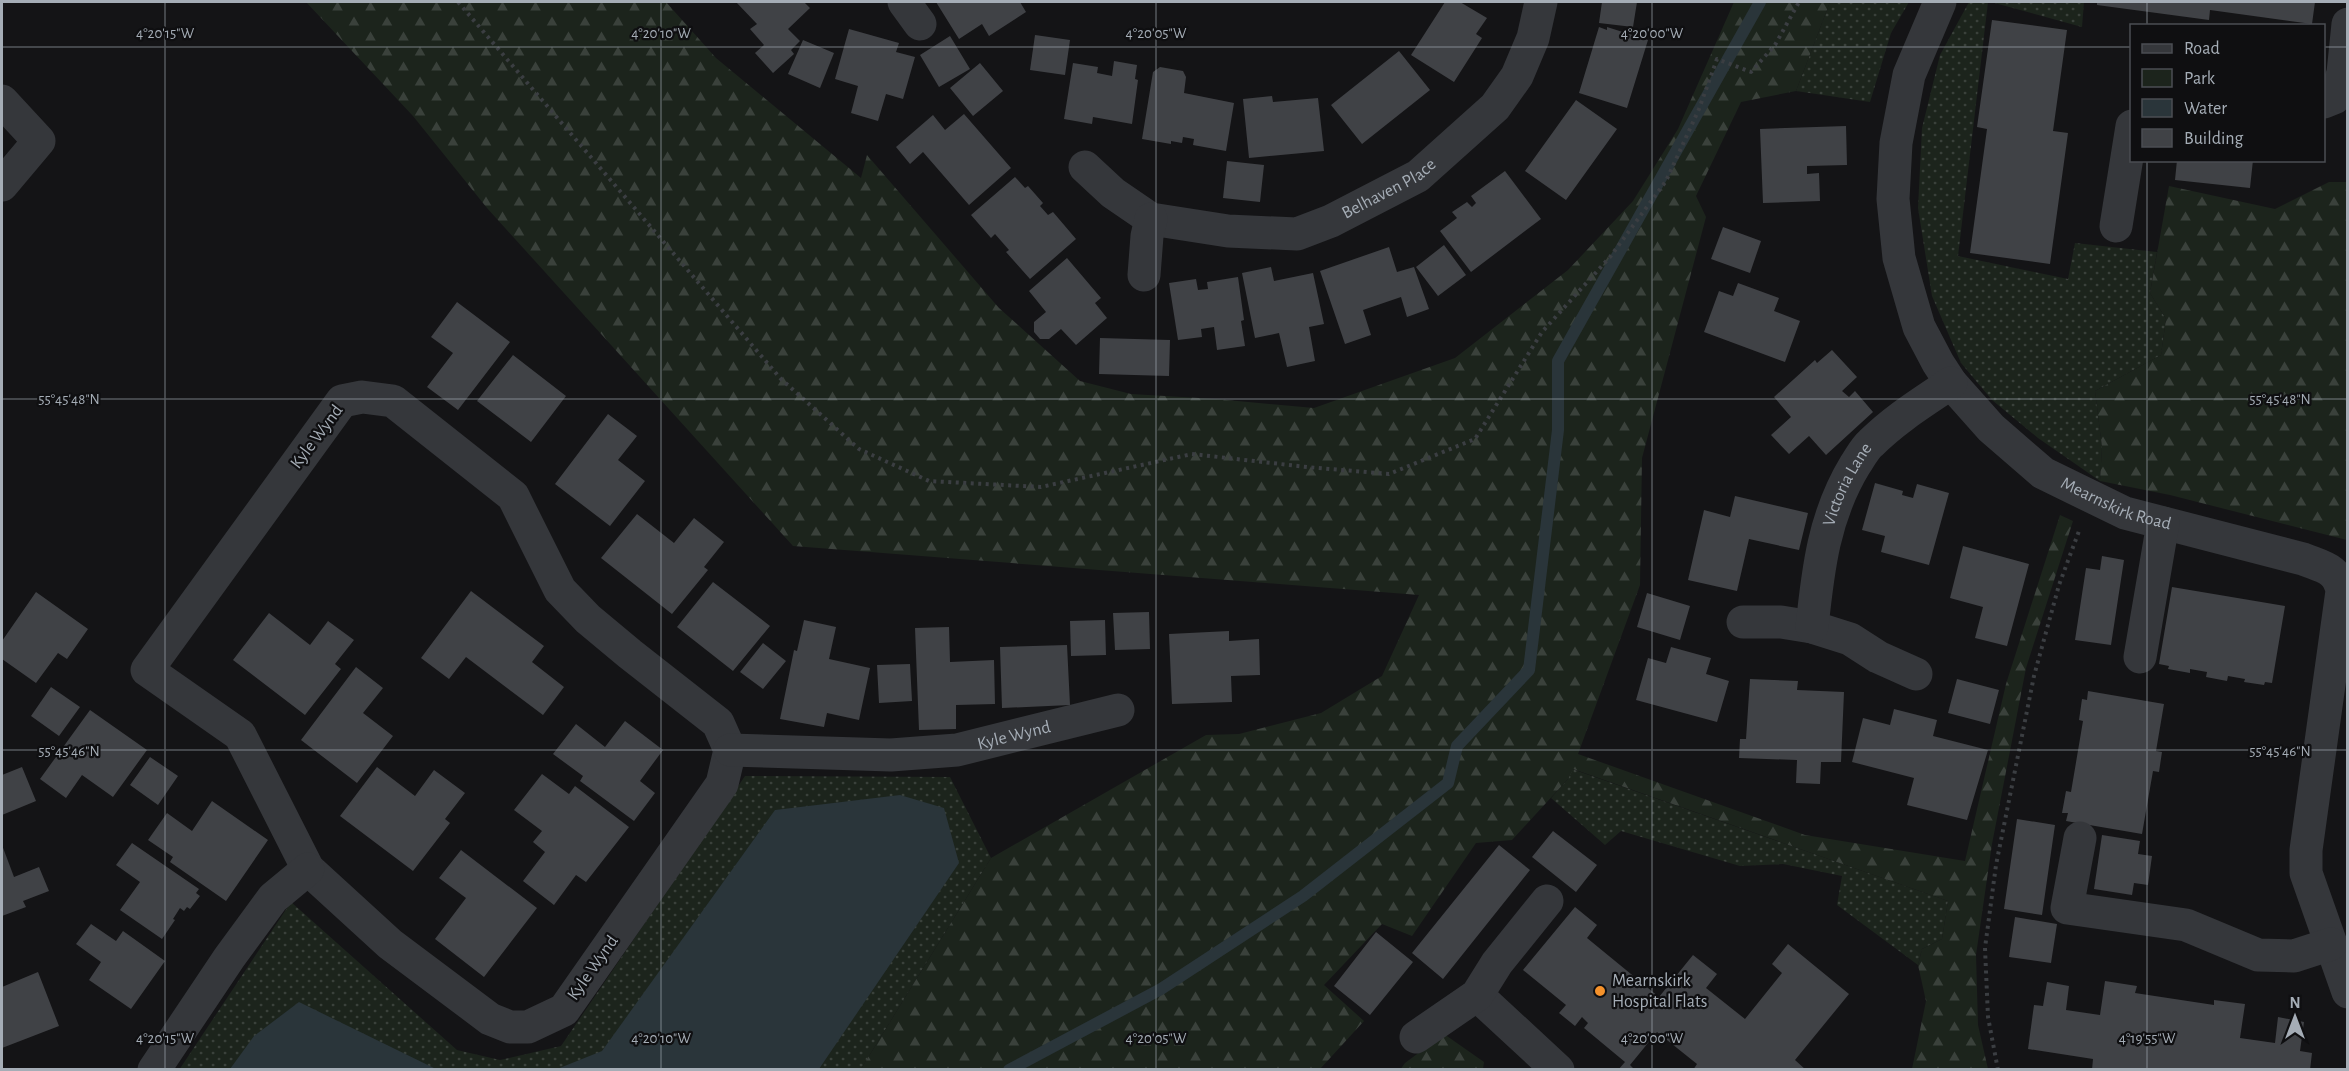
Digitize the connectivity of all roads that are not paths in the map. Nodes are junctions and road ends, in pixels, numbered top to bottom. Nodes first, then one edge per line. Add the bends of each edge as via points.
1 (1541, 2) edge
2 (1940, 2) edge
3 (2348, 24) edge
4 (2337, 88) edge
5 (2, 101) edge
6 (2130, 138) edge
7 (1084, 167) dead end
8 (2, 185) edge
9 (1151, 219) junction
10 (2116, 226) dead end
11 (1144, 275) dead end
12 (1951, 383) junction
13 (2163, 523) junction
14 (2345, 591) edge
15 (1743, 622) dead end
16 (1812, 627) junction
17 (2140, 657) dead end
18 (1916, 674) dead end
19 (1118, 710) dead end
20 (730, 750) junction
21 (2080, 838) dead end
22 (308, 869) junction
23 (1547, 902) dead end
24 (2331, 945) junction
25 (2348, 992) edge
26 (1477, 995) junction
27 (1416, 1037) dead end
28 (154, 1070) edge
29 (1558, 1070) edge

1 - 9 street, Belhaven Place via 1533,38 1517,76 1495,107 1418,176 1297,234 1228,231
2 - 12 street, Mearnskirk Road via 1909,75 1896,143 1893,199 1899,258 1919,327
3 - 4 street via 2343,73
5 - 8 street via 39,141
6 - 10 street
7 - 9 street, Belhaven Place
9 - 11 street
12 - 13 street, Mearnskirk Road via 1990,428 2043,473 2125,513
12 - 16 street, Victoria Lane via 1901,416 1869,445 1845,483 1827,524
13 - 14 street, Mearnskirk Road via 2330,569 2340,578
13 - 17 street
14 - 24 street, Mearnskirk Road via 2306,850 2306,873
15 - 16 street
16 - 18 street via 1850,639
19 - 20 street, Kyle Wynd via 957,750 891,755
20 - 22 street, Kyle Wynd via 722,784 564,1010 528,1027 510,1027 490,1019 390,944
20 - 22 street, Kyle Wynd via 718,723 621,647 560,590 513,496 393,402 362,397 342,401 147,670 240,735
21 - 24 street via 2067,908 2186,925 2258,955 2294,956
22 - 28 street via 273,898
23 - 26 street via 1497,963
24 - 25 street, Mearnskirk Road
26 - 27 street
26 - 29 street

